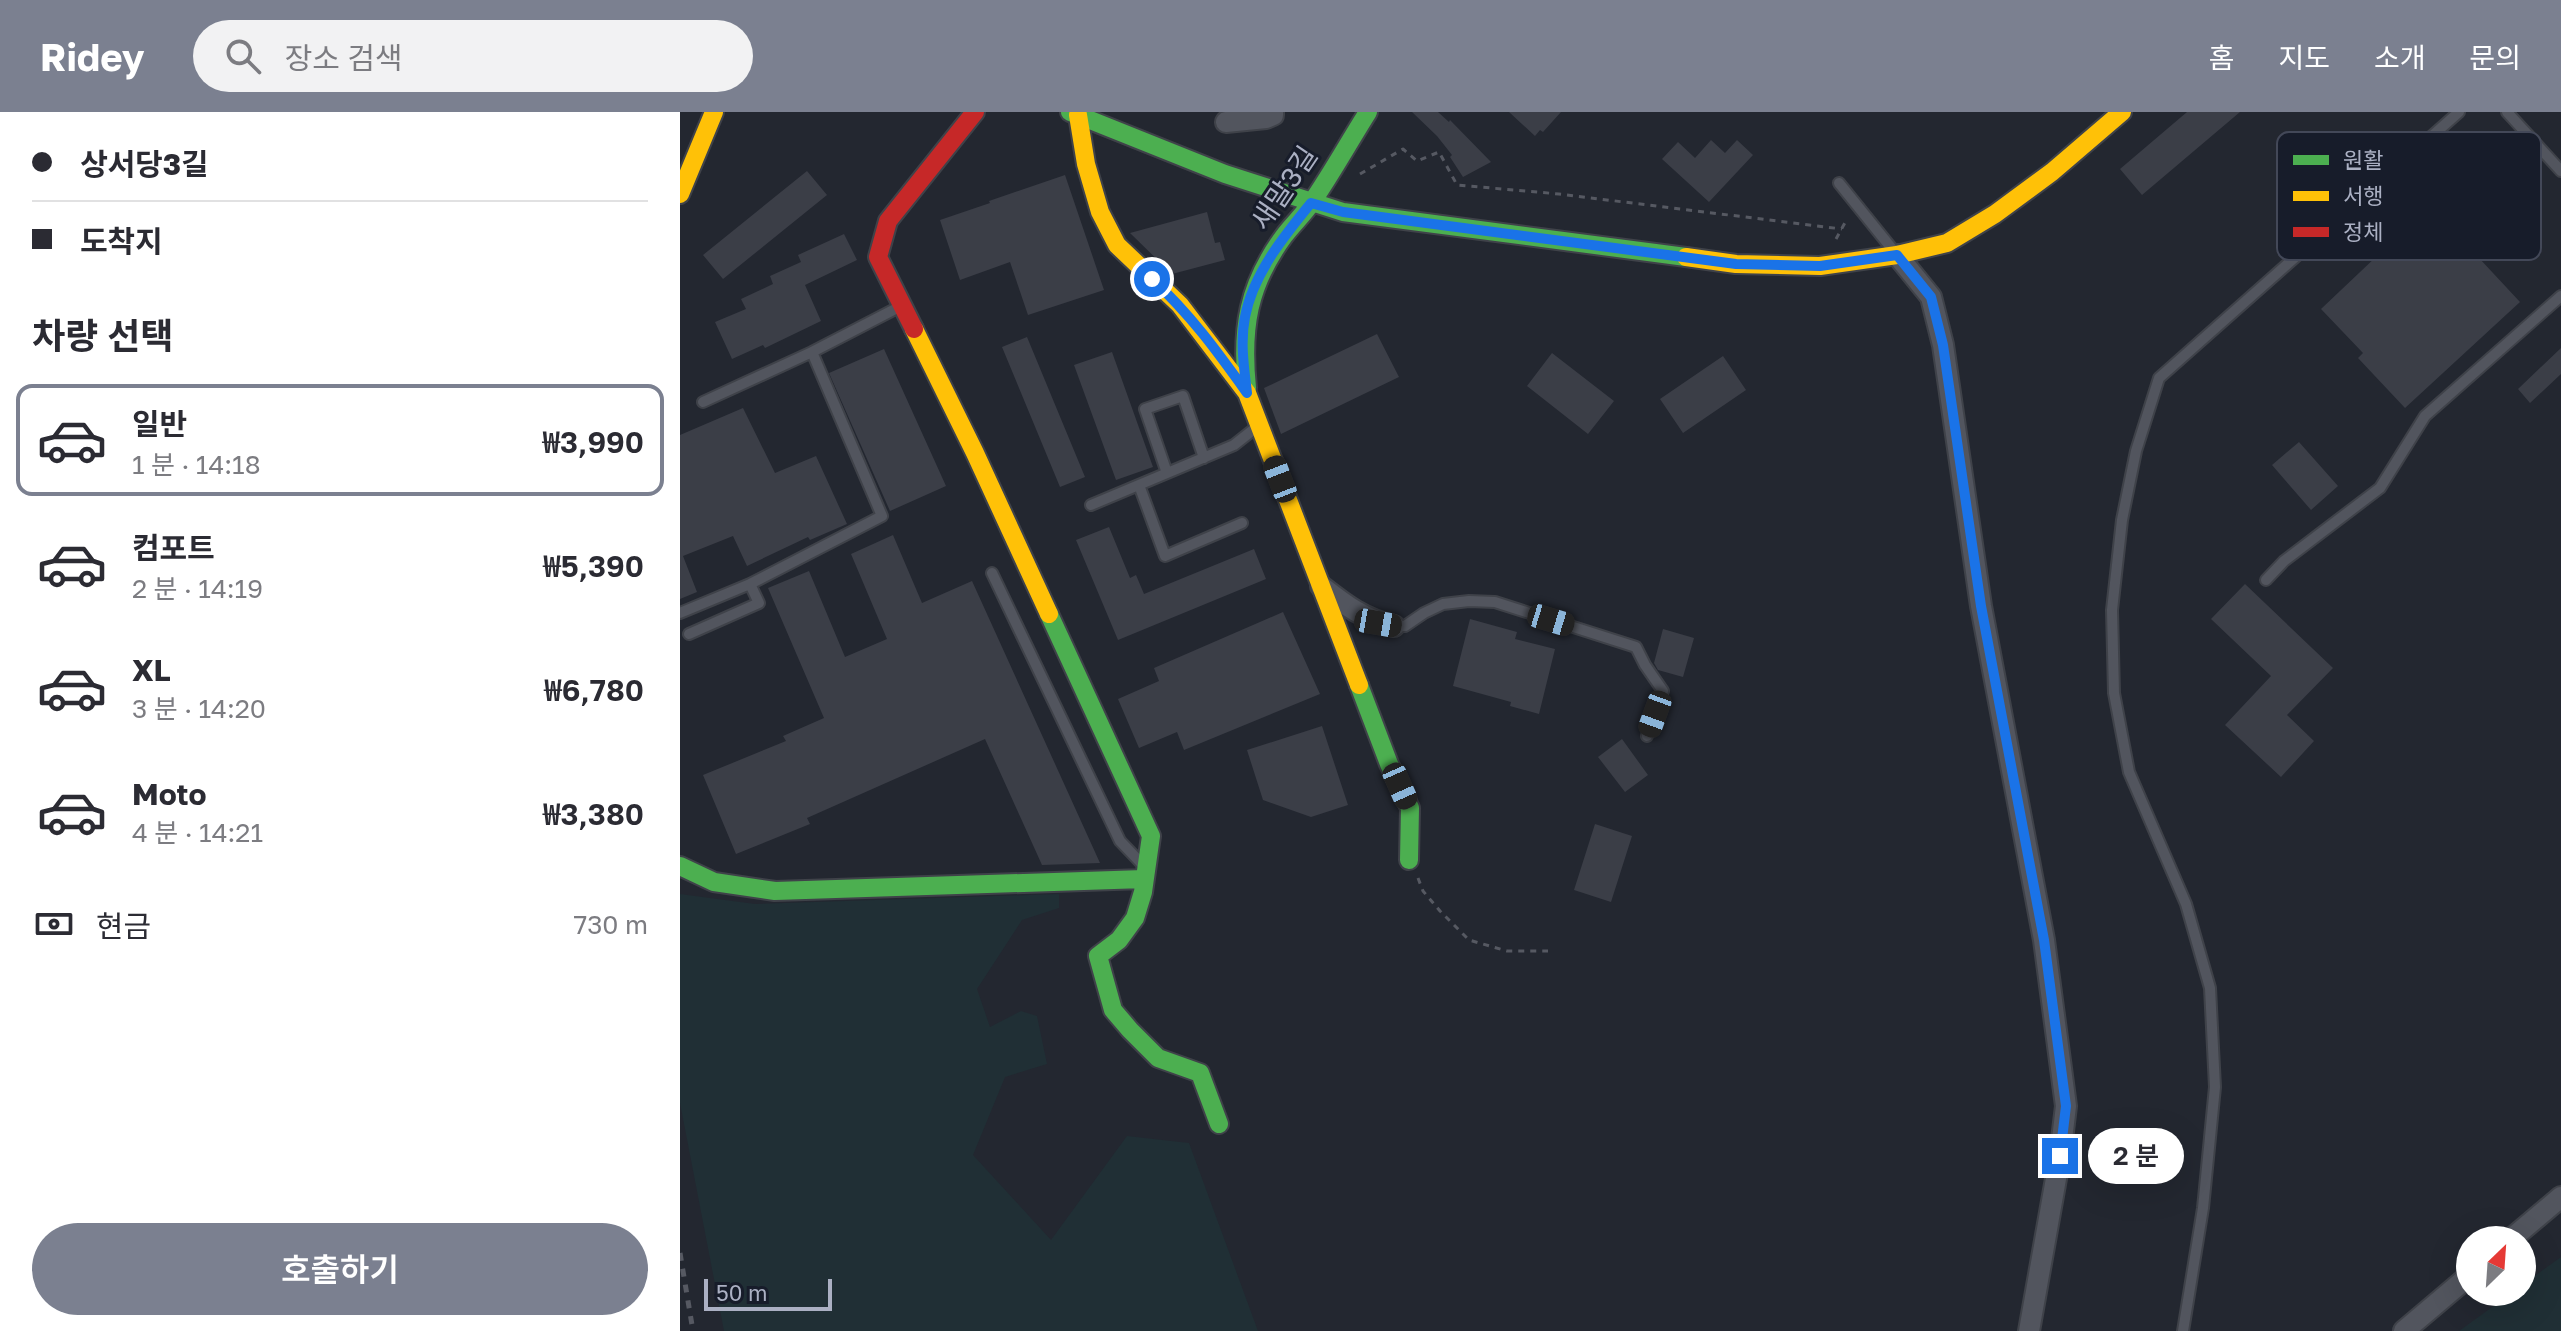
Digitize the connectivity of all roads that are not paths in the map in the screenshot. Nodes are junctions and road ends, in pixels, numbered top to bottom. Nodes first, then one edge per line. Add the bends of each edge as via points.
1 (714, 112) edge
2 (975, 112) edge
3 (1368, 112) edge
4 (2122, 112) edge
5 (2459, 112) edge
6 (2507, 112) edge
7 (1074, 114) edge
8 (1273, 114) edge
9 (1226, 122) dead end
10 (2436, 132) edge
11 (2525, 132) edge
12 (2541, 149) edge
13 (2561, 171) edge
14 (1839, 183) dead end
15 (680, 194) edge
16 (1311, 203) junction
17 (1897, 255) junction
18 (2292, 260) edge
19 (2561, 296) edge
20 (902, 306) junction
21 (812, 352) junction
22 (1247, 393) junction
23 (703, 402) dead end
24 (1259, 425) junction
25 (1204, 458) junction
26 (1167, 473) junction
27 (1139, 485) junction
28 (1091, 505) dead end
29 (1242, 523) dead end
30 (992, 573) dead end
31 (2266, 580) dead end
32 (750, 584) junction
33 (1321, 586) junction
34 (680, 613) edge
35 (1394, 626) joint
36 (689, 634) dead end
37 (1647, 736) dead end
38 (1409, 860) road end
39 (680, 866) edge
40 (1145, 874) junction
41 (1219, 1124) dead end
42 (2561, 1197) edge
43 (2527, 1226) edge
44 (2456, 1287) edge
45 (2029, 1331) edge
46 (2183, 1331) edge
47 (2404, 1331) edge

1 - 15 street
2 - 20 street via 888,221 878,257
3 - 16 street, 새말3길
4 - 17 street via 1995,214 1945,244
5 - 10 lane
6 - 11 lane
7 - 16 street
7 - 22 street via 1100,212 1117,245 1180,305
8 - 9 street
12 - 13 lane
14 - 17 lane
16 - 17 street via 1343,212 1736,264 1820,266
16 - 22 street, 새말3길 via 1277,248 1245,316
17 - 45 street via 1931,297 1943,345 1981,606 2044,940 2066,1106
18 - 46 lane via 2159,378 2122,520 2112,610 2114,693 2129,772 2186,904 2210,988 2215,1087
19 - 31 lane via 2425,416 2380,488
20 - 21 lane
20 - 40 street via 1151,836
21 - 23 lane
21 - 32 lane via 882,516
22 - 24 street
24 - 25 lane via 1234,445
24 - 33 street
25 - 26 lane
25 - 26 lane via 1183,396 1145,409
26 - 27 lane
27 - 28 lane
27 - 29 lane via 1165,556
30 - 40 lane via 1120,841
32 - 34 lane
32 - 36 lane via 759,603
33 - 35 street via 1354,612
33 - 38 street via 1410,808
35 - 37 lane via 1405,626 1443,604 1495,602 1636,647 1663,691
39 - 40 street via 727,886 775,891
40 - 41 street via 1136,917 1098,956 1113,1010 1158,1058 1200,1073
42 - 43 street
44 - 47 street

